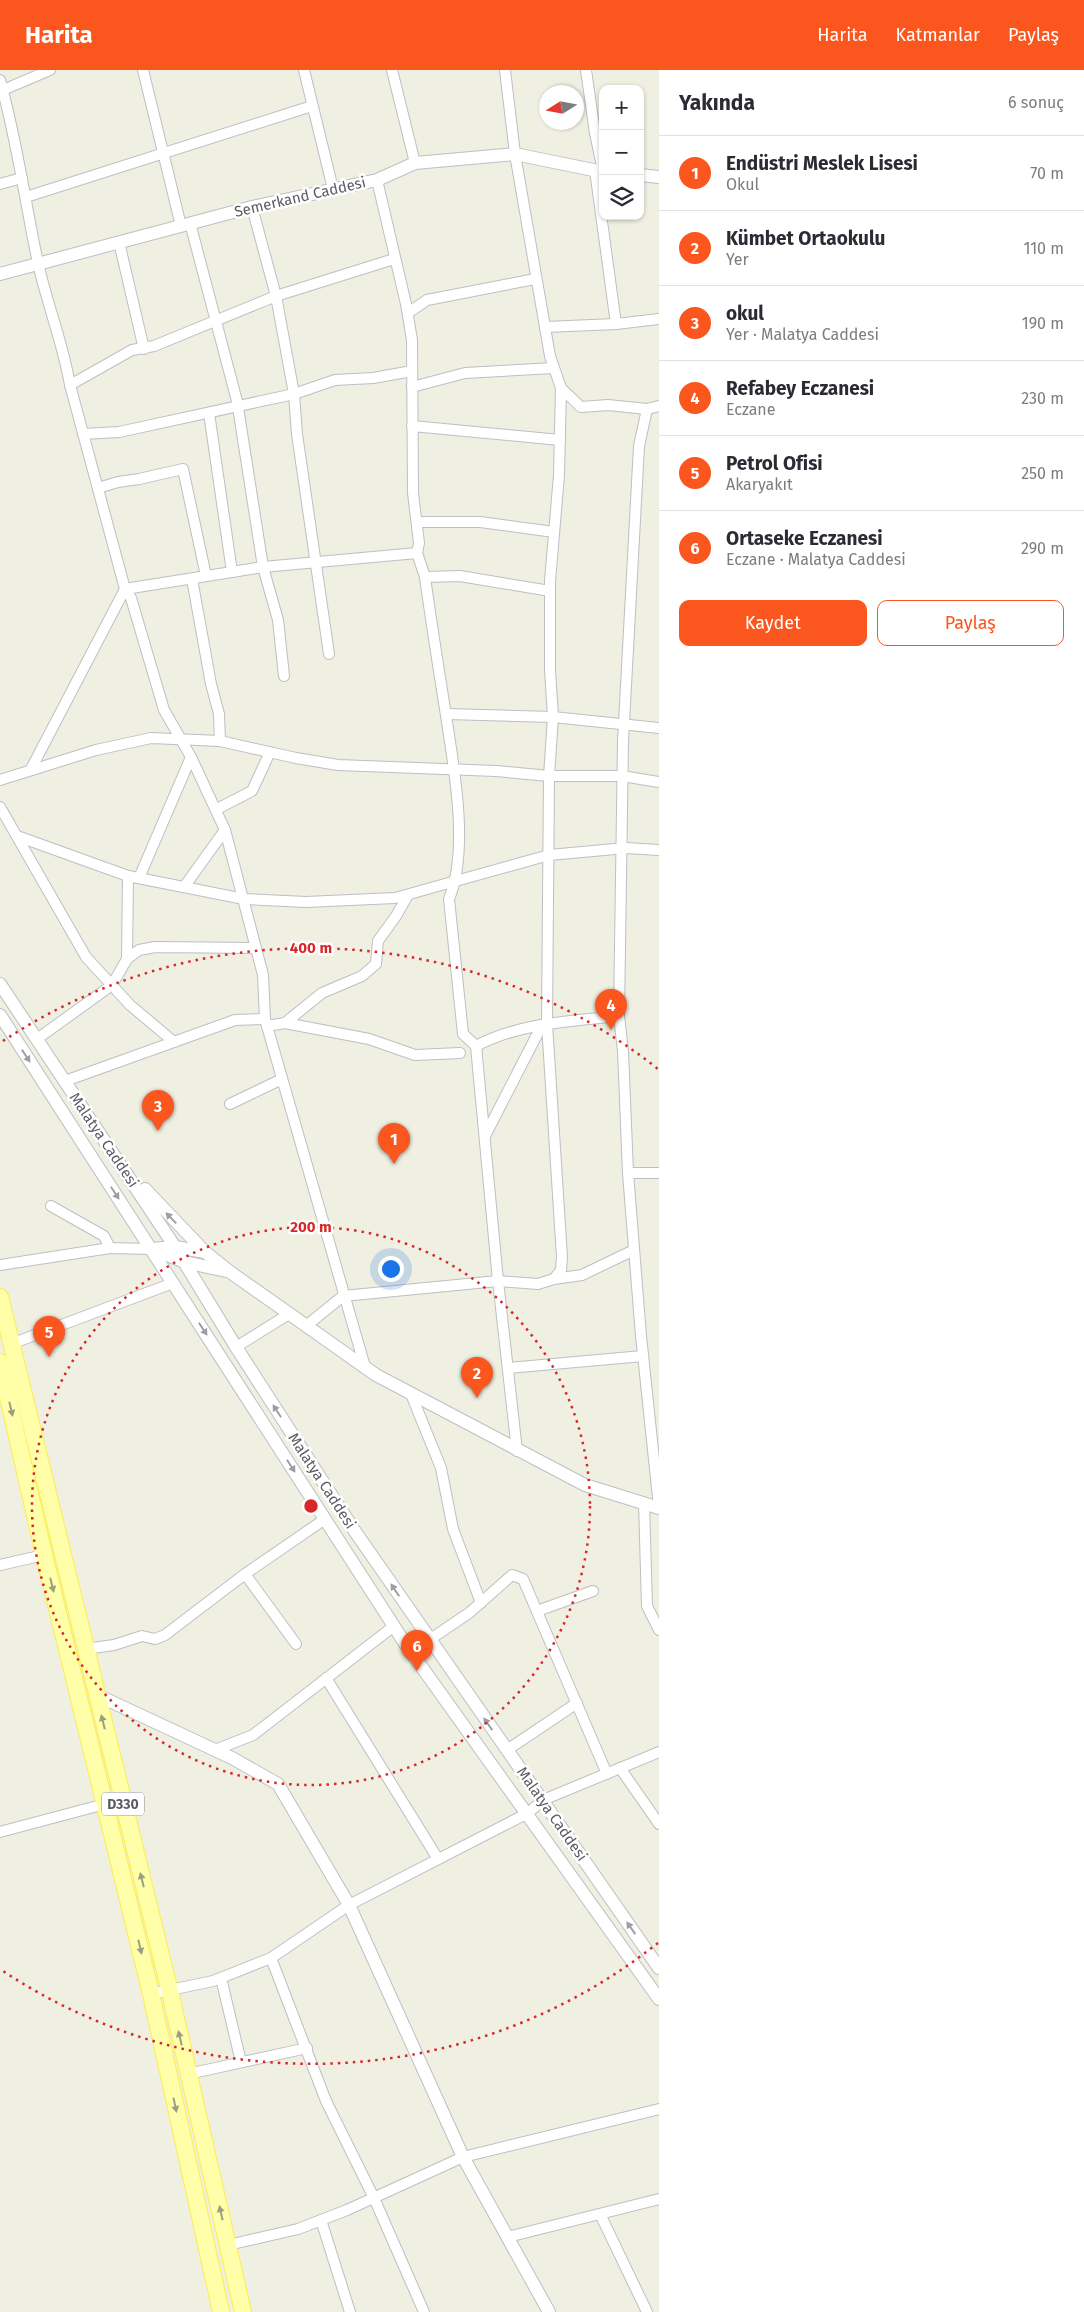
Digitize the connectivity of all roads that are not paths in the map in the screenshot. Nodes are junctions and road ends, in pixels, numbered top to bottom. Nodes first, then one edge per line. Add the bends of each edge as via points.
1 (50, 70) edge
2 (143, 70) edge
3 (304, 70) edge
4 (392, 70) edge
5 (505, 70) edge
6 (586, 70) edge
7 (1, 85) edge
8 (3, 103) edge
9 (312, 106) junction
10 (163, 154) junction
11 (515, 154) junction
12 (415, 163) junction
13 (599, 164) edge
14 (599, 171) edge
15 (600, 175) edge
16 (644, 175) edge
17 (659, 177) edge
18 (22, 178) junction
19 (377, 180) junction
20 (0, 184) edge
21 (333, 189) junction
22 (26, 197) junction
23 (252, 207) junction
24 (185, 224) junction
25 (119, 242) junction
26 (394, 259) junction
27 (38, 264) junction
28 (0, 274) edge
29 (535, 279) junction
30 (276, 296) junction
31 (408, 313) junction
32 (659, 319) edge
33 (216, 320) junction
34 (616, 324) junction
35 (545, 326) junction
36 (144, 348) junction
37 (554, 368) junction
38 (412, 371) junction
39 (70, 385) junction
40 (412, 387) junction
41 (561, 388) junction
42 (294, 394) junction
43 (238, 406) junction
44 (659, 406) edge
45 (646, 409) junction
46 (209, 413) junction
47 (412, 426) junction
48 (84, 434) junction
49 (560, 440) junction
50 (98, 488) junction
51 (417, 522) junction
52 (554, 532) junction
53 (417, 553) junction
54 (316, 562) junction
55 (263, 567) junction
56 (232, 572) junction
57 (206, 576) junction
58 (425, 577) junction
59 (192, 579) junction
60 (125, 589) junction
61 (550, 591) junction
62 (329, 654) dead end
63 (284, 676) dead end
64 (446, 714) junction
65 (553, 717) junction
66 (624, 724) junction
67 (659, 728) edge
68 (181, 739) junction
69 (220, 741) junction
70 (270, 752) junction
71 (190, 757) junction
72 (31, 769) junction
73 (455, 769) junction
74 (549, 776) junction
75 (622, 776) junction
76 (0, 780) edge
77 (659, 782) edge
78 (0, 807) edge
79 (217, 809) junction
80 (225, 830) junction
81 (17, 836) junction
82 (620, 849) junction
83 (659, 850) edge
84 (549, 855) junction
85 (133, 877) junction
86 (456, 882) junction
87 (184, 887) junction
88 (408, 895) junction
89 (244, 899) junction
90 (256, 948) junction
91 (127, 959) junction
92 (0, 984) edge
93 (112, 985) junction
94 (0, 1015) edge
95 (618, 1016) junction
96 (266, 1023) junction
97 (284, 1023) junction
98 (544, 1024) junction
99 (37, 1040) junction
100 (174, 1042) junction
101 (476, 1046) junction
102 (460, 1052) dead end
103 (282, 1079) junction
104 (65, 1081) junction
105 (230, 1104) dead end
106 (485, 1137) junction
107 (116, 1158) junction
108 (659, 1172) edge
109 (628, 1173) junction
110 (51, 1206) dead end
111 (175, 1247) junction
112 (110, 1248) junction
113 (151, 1249) junction
114 (634, 1250) junction
115 (205, 1252) junction
116 (185, 1262) junction
117 (0, 1265) edge
118 (230, 1272) junction
119 (554, 1279) junction
120 (498, 1281) junction
121 (173, 1283) junction
122 (343, 1296) junction
123 (0, 1297) edge
124 (289, 1314) junction
125 (306, 1326) junction
126 (11, 1344) junction
127 (236, 1347) junction
128 (644, 1356) junction
129 (0, 1362) edge
130 (365, 1367) junction
131 (508, 1368) junction
132 (411, 1394) junction
133 (517, 1451) junction
134 (644, 1503) junction
135 (659, 1507) edge
136 (325, 1519) junction
137 (44, 1555) junction
138 (0, 1565) edge
139 (245, 1574) junction
140 (593, 1591) dead end
141 (482, 1603) junction
142 (537, 1611) junction
143 (394, 1626) junction
144 (659, 1630) edge
145 (429, 1640) junction
146 (296, 1644) dead end
147 (85, 1649) junction
148 (326, 1678) junction
149 (96, 1696) junction
150 (577, 1703) junction
151 (215, 1750) junction
152 (506, 1750) junction
153 (659, 1752) edge
154 (620, 1768) junction
155 (607, 1774) junction
156 (543, 1800) junction
157 (105, 1804) junction
158 (528, 1813) junction
159 (659, 1824) edge
160 (0, 1832) edge
161 (438, 1860) junction
162 (349, 1905) junction
163 (271, 1958) junction
164 (659, 1968) edge
165 (221, 1978) junction
166 (170, 1992) junction
167 (151, 1994) junction
168 (659, 1999) edge
169 (307, 2048) junction
170 (241, 2062) junction
171 (188, 2074) junction
172 (659, 2109) edge
173 (463, 2157) junction
174 (374, 2198) junction
175 (659, 2199) edge
176 (600, 2214) junction
177 (321, 2220) junction
178 (508, 2237) junction
179 (228, 2245) junction
180 (221, 2312) edge
181 (243, 2312) edge
182 (350, 2312) edge
183 (424, 2312) edge
184 (549, 2312) edge
185 (647, 2312) edge

1 - 7 street
2 - 10 street
3 - 9 street
4 - 12 street
5 - 11 street
6 - 13 street
7 - 8 street
8 - 18 street
9 - 10 street
9 - 21 street
10 - 22 street
10 - 24 street
11 - 12 street, Semerkand Caddesi
11 - 14 street, Semerkand Caddesi
11 - 29 street
12 - 19 street, Semerkand Caddesi
15 - 34 street
16 - 17 street
18 - 20 street
18 - 22 street
19 - 21 street, Semerkand Caddesi
19 - 26 street
21 - 23 street, Semerkand Caddesi
22 - 27 street
23 - 24 street, Semerkand Caddesi
23 - 30 street
24 - 25 street, Semerkand Caddesi
24 - 33 street
25 - 27 street, Semerkand Caddesi
25 - 36 street
26 - 30 street
26 - 31 street
27 - 28 street, Semerkand Caddesi
27 - 39 street via 66,359
29 - 31 street via 427,300
29 - 35 street
30 - 33 street
30 - 42 street
31 - 38 street
32 - 34 street
33 - 36 street
33 - 43 street
34 - 35 street
35 - 37 street
36 - 39 street via 132,350
37 - 40 street via 465,373
37 - 41 street
38 - 40 street
38 - 42 street via 335,380
39 - 48 street
40 - 47 street
41 - 45 street via 581,407 608,405
41 - 49 street
42 - 43 street
42 - 54 street
43 - 46 street
43 - 55 street
44 - 45 street
45 - 66 street via 638,446
46 - 48 street via 119,432
46 - 56 street
47 - 49 street
47 - 51 street
48 - 50 street
49 - 52 street
50 - 57 street via 183,469
50 - 60 street
51 - 52 street via 480,522
51 - 53 street
52 - 61 street
53 - 54 street
53 - 58 street
54 - 55 street
54 - 62 street
55 - 56 street
55 - 63 street via 278,620
56 - 57 street
57 - 59 street
58 - 61 street via 460,576
58 - 64 street
59 - 60 street
59 - 69 street via 219,714
60 - 68 street via 131,598 164,710
60 - 72 street
61 - 65 street
64 - 65 street
64 - 73 street
65 - 66 street
65 - 74 street
66 - 67 street
66 - 75 street
68 - 69 street
68 - 71 street
68 - 72 street via 151,738
69 - 70 street
70 - 73 street via 338,764
70 - 79 street via 252,791
71 - 79 street
71 - 85 street
72 - 76 street
73 - 74 street
73 - 86 street via 459,853
74 - 75 street
74 - 84 street
75 - 77 street
75 - 82 street
78 - 81 street
79 - 80 street
80 - 87 street
80 - 89 street
81 - 85 street
81 - 93 street via 86,957
82 - 83 street
82 - 84 street
82 - 95 street
84 - 86 street
84 - 98 street
85 - 87 street
85 - 91 street
86 - 88 street
86 - 101 street via 449,898 463,1034
87 - 89 street
88 - 89 street via 306,902
88 - 97 street via 378,941 376,964 362,976 322,993
89 - 90 street
90 - 91 street via 155,947 139,950
90 - 96 street via 263,975
91 - 93 street
92 - 99 street, Malatya Caddesi
93 - 99 street
93 - 100 street via 130,1005
94 -> 113 street
95 - 98 street
95 - 109 street via 623,1051
96 - 97 street
96 - 100 street via 236,1020
96 - 103 street
97 - 102 street via 368,1038 415,1055
98 - 101 street via 494,1036
98 - 106 street
98 - 119 street via 562,1257 561,1270
99 - 104 street, Malatya Caddesi
100 - 104 street
101 - 106 street
103 - 105 street
103 - 122 street
104 - 107 street, Malatya Caddesi
106 - 120 street
107 - 111 street, Malatya Caddesi
115 -> 107 street
108 - 109 street
109 - 114 street
110 - 112 street via 104,1236
111 - 113 street
111 - 115 street
111 - 116 street, Malatya Caddesi
112 - 113 street
112 - 117 street
113 - 116 street
113 - 121 street
114 - 119 street via 582,1275
114 - 128 street
115 - 118 street
116 - 118 street
116 - 127 street, Malatya Caddesi
118 - 124 street
119 - 120 street via 538,1284
120 - 122 street
120 - 131 street
121 - 126 street
121 -> 136 street
122 - 125 street
122 - 130 street
123 - 126 main road, D330
124 - 125 street
124 - 127 street
125 - 130 street
126 - 147 main road, D330
145 -> 127 street, Malatya Caddesi
128 - 131 street
128 - 135 street
129 -> 137 main road, D330
130 - 132 street
131 - 133 street
132 - 133 street
132 - 141 street via 441,1468 453,1529
133 - 134 street via 585,1485
134 - 135 street
134 - 144 street via 647,1606
136 - 139 street
136 - 143 street
137 - 138 street
137 -> 157 main road, D330
139 - 146 street
139 - 147 street via 165,1634
140 - 142 street
141 - 142 street via 512,1575 523,1578
141 - 145 street
142 - 150 street
143 - 148 street
143 - 158 street
152 -> 145 street, Malatya Caddesi
147 - 149 main road, D330
148 - 151 street via 253,1735
148 - 161 street
149 - 151 street
166 -> 149 main road, D330
150 - 152 street
150 - 155 street
151 - 162 street via 278,1784
152 - 156 street, Malatya Caddesi
153 - 154 street
154 - 155 street
154 - 159 street
155 - 156 street
156 - 158 street
164 -> 156 street, Malatya Caddesi
157 - 160 street
157 -> 167 main road, D330
158 - 161 street
158 - 168 street
161 - 162 street
162 - 163 street
162 - 173 street
163 - 165 street
163 - 169 street
165 - 166 street
165 - 170 street
166 - 167 street
171 -> 166 main road, D330
167 -> 180 main road, D330
169 - 170 street
169 - 174 street via 326,2101
170 - 171 street
179 -> 171 main road, D330
172 - 173 street
173 - 174 street
173 - 178 street
174 - 177 street
174 - 183 street
175 - 176 street
176 - 178 street
176 - 185 street
177 - 179 street via 298,2230
177 - 182 street
178 - 184 street
179 - 181 main road, D330

